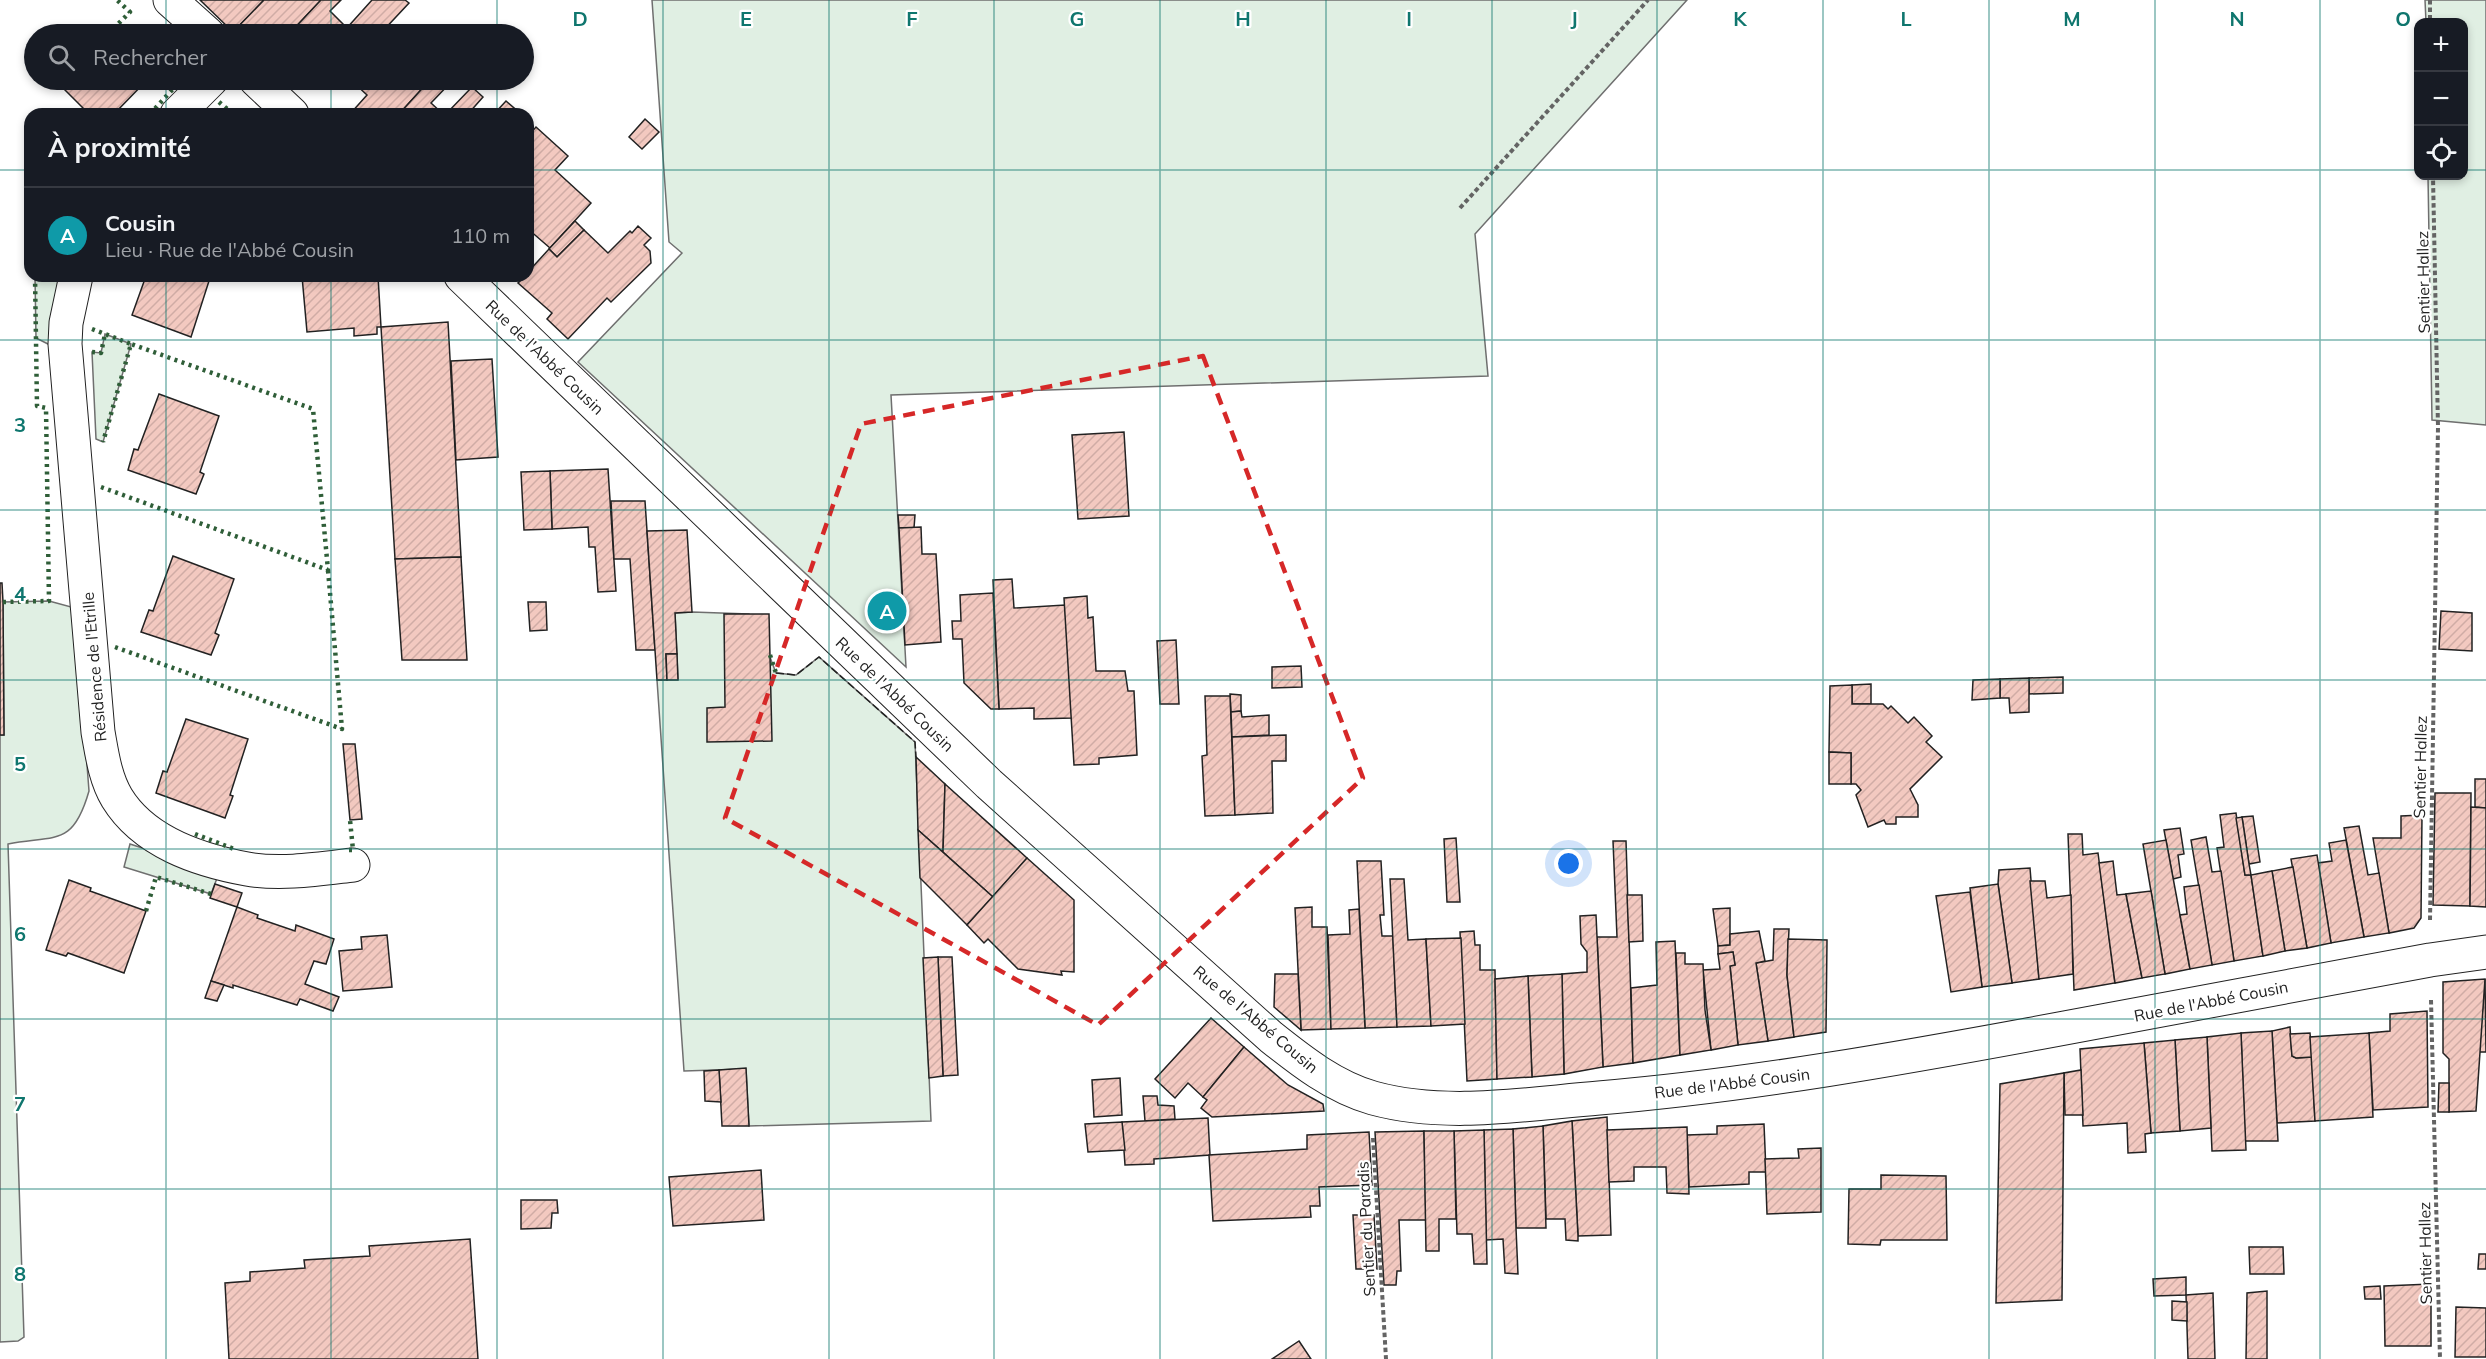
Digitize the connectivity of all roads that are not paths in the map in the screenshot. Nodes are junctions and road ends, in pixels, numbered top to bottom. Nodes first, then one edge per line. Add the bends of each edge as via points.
1 (170, 0) edge
2 (197, 24) edge
3 (201, 90) edge
4 (267, 90) edge
5 (183, 108) edge
6 (286, 108) edge
7 (75, 282) edge
8 (466, 282) edge
9 (353, 865) dead end
10 (2486, 952) edge

1 - 2 street
3 - 5 street
4 - 6 street
7 - 9 street, Résidence de l'Etrille via 65,344 98,732 109,782 141,828 197,855 248,869 312,870
8 - 10 street, Rue de l'Abbé Cousin via 989,784 1271,1036 1320,1074 1371,1097 1436,1106 1497,1107 1761,1080 1875,1063

